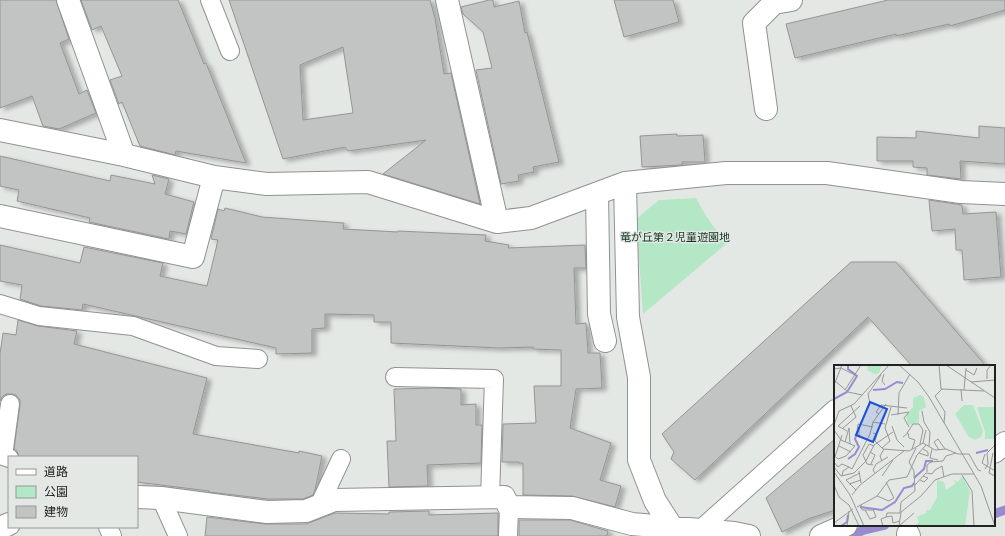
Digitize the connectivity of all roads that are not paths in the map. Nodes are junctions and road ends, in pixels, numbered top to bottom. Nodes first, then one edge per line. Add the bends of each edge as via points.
1 (68, 0) edge
2 (210, 0) edge
3 (448, 0) edge
4 (791, 0) edge
5 (230, 51) dead end
6 (766, 109) dead end
7 (0, 130) edge
8 (124, 155) junction
9 (214, 177) junction
10 (625, 183) junction
11 (597, 194) junction
12 (1005, 194) edge
13 (0, 216) edge
14 (498, 222) junction
15 (0, 304) edge
16 (605, 341) dead end
17 (258, 359) dead end
18 (395, 377) dead end
19 (10, 404) dead end
20 (834, 410) edge
21 (1005, 443) edge
22 (995, 451) edge
23 (8, 458) edge
24 (341, 459) dead end
25 (490, 497) junction
26 (138, 498) edge
27 (161, 498) junction
28 (319, 506) junction
29 (509, 507) junction
30 (844, 526) edge
31 (701, 530) junction
32 (675, 532) edge
33 (178, 536) edge
34 (508, 536) edge
35 (749, 536) edge
36 (821, 536) edge

1 - 8 street
2 - 5 lane
3 - 14 street
4 - 6 street via 774,3 754,23
7 - 8 street
8 - 9 street
9 - 13 street via 193,257
9 - 14 street via 267,184 368,182
10 - 11 street
10 - 12 street via 726,172 827,174 961,192
10 - 32 street via 628,317 639,376 639,460 655,501
11 - 14 street via 532,218
11 - 16 street via 599,314
15 - 17 lane via 39,316 133,326 216,356
18 - 25 lane via 494,380
19 - 23 lane via 3,456
20 - 31 lane
21 - 22 street
24 - 28 lane
25 - 28 street via 334,500
25 - 29 street via 504,497
26 - 27 street
27 - 28 street via 266,512 306,511
27 - 33 lane
29 - 32 street via 572,508
29 - 34 lane
30 - 36 street
31 - 32 street
31 - 35 street

